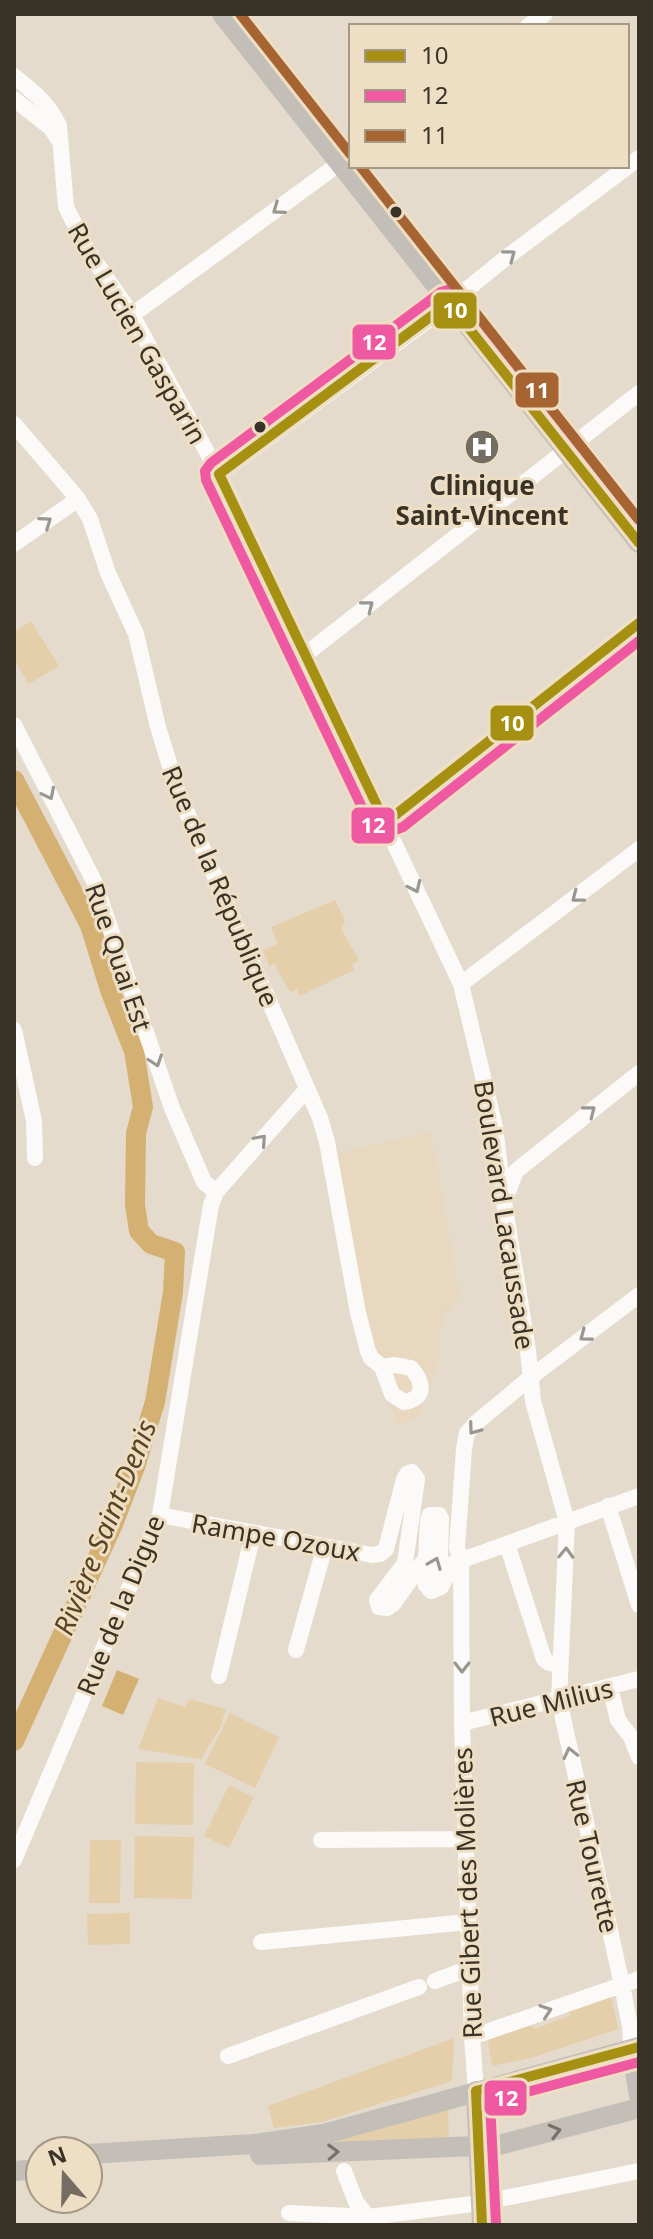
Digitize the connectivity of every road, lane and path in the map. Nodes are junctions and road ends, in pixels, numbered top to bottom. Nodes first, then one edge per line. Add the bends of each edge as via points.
1 (222, 14) edge
2 (14, 76) edge
3 (14, 99) edge
4 (59, 141) junction
5 (346, 159) edge
6 (352, 168) edge
7 (622, 168) edge
8 (449, 303) junction
9 (132, 315) junction
10 (639, 393) edge
11 (14, 424) edge
12 (565, 449) junction
13 (219, 474) junction
14 (78, 499) junction
15 (639, 543) edge
16 (14, 544) edge
17 (639, 623) edge
18 (306, 654) junction
19 (14, 725) edge
20 (382, 816) junction
21 (639, 849) edge
22 (461, 984) junction
23 (14, 1030) edge
24 (639, 1073) edge
25 (307, 1089) junction
26 (495, 1127) junction
27 (553, 1139) junction
28 (35, 1158) dead end
29 (216, 1192) junction
30 (505, 1208) junction
31 (639, 1295) edge
32 (382, 1367) dead end
33 (525, 1382) junction
34 (639, 1496) edge
35 (608, 1506) junction
36 (160, 1515) junction
37 (567, 1522) junction
38 (253, 1534) junction
39 (507, 1544) junction
40 (325, 1546) junction
41 (461, 1561) junction
42 (639, 1605) edge
43 (296, 1650) dead end
44 (560, 1665) junction
45 (219, 1676) dead end
46 (639, 1679) edge
47 (610, 1687) junction
48 (559, 1700) junction
49 (462, 1723) junction
50 (639, 1757) edge
51 (466, 1839) junction
52 (321, 1840) dead end
53 (14, 1860) edge
54 (468, 1922) junction
55 (261, 1942) dead end
56 (470, 1968) junction
57 (639, 1979) edge
58 (435, 1981) dead end
59 (622, 1985) junction
60 (419, 1987) dead end
61 (472, 2037) junction
62 (635, 2048) edge
63 (228, 2056) dead end
64 (476, 2091) junction
65 (639, 2095) edge
66 (639, 2108) edge
67 (479, 2147) junction
68 (254, 2149) junction
69 (104, 2154) edge
70 (104, 2164) edge
71 (344, 2171) dead end
72 (639, 2171) edge
73 (480, 2203) junction
74 (289, 2213) dead end
75 (372, 2221) edge
76 (482, 2225) edge

1 - 5 main road
2 - 4 street, Rue Lucien Gasparin via 46,102 59,126
3 - 4 street via 51,128
4 - 9 street, Rue Lucien Gasparin via 66,207 88,251
5 -> 9 street
6 - 8 main road
8 -> 7 street
8 - 12 main road
8 - 13 street
9 - 13 street, Rue Lucien Gasparin
10 - 12 street
11 - 14 street, Rue de la République
12 - 15 main road
18 -> 12 street
13 - 18 street, Rue Lucien Gasparin
16 -> 14 street
14 - 25 street, Rue de la République via 136,634 178,792
17 - 20 street via 394,816
18 - 20 street, Rue Lucien Gasparin
19 -> 29 street, Rue Quai Est via 94,881 172,1108 204,1182
20 -> 22 street, Rue Lucien Gasparin
21 -> 22 street
22 - 26 street, Boulevard Lacaussade
23 - 28 street via 34,1121
27 -> 24 street
29 -> 25 street, Rue de la Digue
25 - 32 street, Rue de la République via 327,1142 368,1351
26 - 27 street via 506,1154 517,1158
26 - 30 street, Boulevard Lacaussade
27 - 30 street via 512,1176
29 - 36 street, Rue de la Digue
30 - 33 street, Boulevard Lacaussade
31 -> 33 street
33 - 37 street, Rue Tourette
33 -> 41 street, Boulevard Lacaussade via 467,1433 457,1548
34 - 35 street
35 - 37 street
35 - 42 street
36 - 38 street, Rampe Ozoux
36 - 53 street, Rue de la Digue
37 - 39 street
44 -> 37 street, Rue Tourette
38 - 40 street, Rampe Ozoux
38 - 45 street
39 - 41 street
39 - 44 street via 544,1659
41 -> 40 street, Rampe Ozoux via 454,1563 436,1591 428,1589 440,1559 441,1519 430,1515 426,1558 393,1604 379,1607 379,1595 405,1563 417,1479 412,1472 404,1479 386,1549 372,1555
40 - 43 street
41 -> 49 street, Rue Gibert des Molières
44 - 48 street, Rue Tourette
46 - 47 street, Rue Milius
47 - 48 street, Rue Milius
47 - 50 street via 618,1720
48 - 49 street, Rue Milius
59 -> 48 street, Rue Tourette
49 - 51 street, Rue Gibert des Molières
51 - 52 street
51 - 54 street, Rue Gibert des Molières
54 - 55 street
54 - 56 street, Rue Gibert des Molières
56 - 58 street
56 - 61 street, Rue Gibert des Molières
57 - 59 street
61 -> 59 street
59 - 62 street, Rue Tourette
60 - 63 street
61 - 64 street, Rue Gibert des Molières
62 - 64 main road
62 - 65 main road, Rue Tourette
64 - 67 main road, Rue Gibert des Molières
64 - 68 main road
67 -> 66 main road
68 -> 67 main road
67 - 73 main road, Rue Gibert des Molières
68 - 69 main road
68 - 70 main road
71 - 75 street via 356,2202
72 - 73 street
73 - 75 street
73 - 76 main road, Rue Gibert des Molières
74 - 75 street

